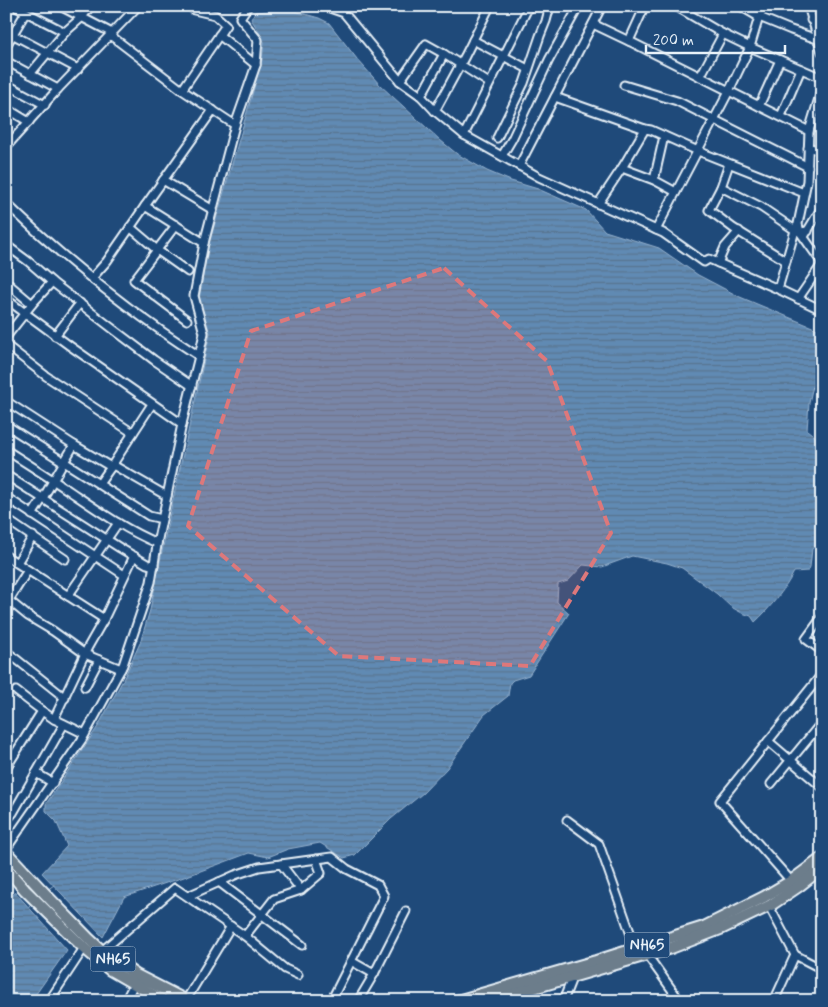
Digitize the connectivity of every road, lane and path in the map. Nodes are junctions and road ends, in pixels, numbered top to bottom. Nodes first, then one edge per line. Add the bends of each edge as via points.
1 (14, 6) edge
2 (60, 6) edge
3 (91, 6) edge
4 (138, 6) edge
5 (190, 6) edge
6 (248, 6) edge
7 (324, 6) edge
8 (490, 6) edge
9 (529, 6) edge
10 (550, 6) edge
11 (578, 6) edge
12 (602, 6) edge
13 (644, 6) edge
14 (672, 6) edge
15 (740, 6) edge
16 (764, 6) edge
17 (808, 6) edge
18 (26, 12) junction
19 (758, 17) junction
20 (81, 18) junction
21 (811, 20) junction
22 (822, 22) edge
23 (593, 24) junction
24 (6, 31) edge
25 (65, 32) junction
26 (111, 34) junction
27 (723, 34) junction
28 (14, 35) junction
29 (219, 35) junction
30 (817, 39) junction
31 (473, 40) junction
32 (629, 41) junction
33 (6, 46) edge
34 (750, 47) junction
35 (822, 52) edge
36 (48, 53) junction
37 (444, 54) junction
38 (504, 55) junction
39 (780, 60) junction
40 (6, 61) edge
41 (256, 65) junction
42 (460, 65) junction
43 (78, 69) junction
44 (528, 69) junction
45 (801, 69) junction
46 (30, 74) junction
47 (700, 77) junction
48 (822, 78) edge
49 (400, 81) junction
50 (489, 83) junction
51 (6, 84) edge
52 (624, 85) dead end
53 (822, 86) edge
54 (58, 89) junction
55 (182, 90) junction
56 (729, 91) junction
57 (421, 96) junction
58 (556, 97) junction
59 (44, 105) junction
60 (759, 106) junction
61 (6, 108) edge
62 (213, 110) junction
63 (435, 110) junction
64 (814, 114) junction
65 (781, 116) junction
66 (822, 118) edge
67 (715, 120) junction
68 (29, 122) junction
69 (235, 124) junction
70 (645, 129) junction
71 (809, 131) junction
72 (464, 135) junction
73 (664, 136) junction
74 (497, 138) dead end
75 (6, 147) edge
76 (808, 148) junction
77 (822, 150) edge
78 (698, 151) junction
79 (502, 156) junction
80 (729, 164) junction
81 (519, 166) junction
82 (808, 167) junction
83 (622, 168) junction
84 (163, 180) junction
85 (654, 180) junction
86 (720, 187) junction
87 (676, 192) junction
88 (804, 193) junction
89 (6, 203) edge
90 (598, 204) junction
91 (145, 206) junction
92 (822, 207) edge
93 (213, 210) junction
94 (176, 225) junction
95 (130, 227) junction
96 (656, 230) junction
97 (738, 231) junction
98 (801, 233) junction
99 (204, 243) junction
100 (6, 245) edge
101 (157, 250) junction
102 (821, 259) edge
103 (786, 261) junction
104 (718, 263) junction
105 (188, 272) dead end
106 (92, 278) junction
107 (6, 282) edge
108 (52, 282) junction
109 (778, 289) junction
110 (6, 299) edge
111 (798, 299) junction
112 (80, 303) junction
113 (32, 304) junction
114 (822, 310) edge
115 (25, 313) junction
116 (187, 320) dead end
117 (55, 336) junction
118 (6, 338) edge
119 (6, 345) edge
120 (199, 356) junction
121 (192, 386) junction
122 (6, 401) edge
123 (152, 404) junction
124 (182, 424) junction
125 (6, 425) edge
126 (133, 433) junction
127 (74, 445) junction
128 (6, 450) edge
129 (64, 462) junction
130 (112, 466) junction
131 (6, 475) edge
132 (54, 480) junction
133 (99, 484) junction
134 (167, 496) junction
135 (43, 498) junction
136 (10, 500) edge
137 (6, 510) edge
138 (32, 515) junction
139 (6, 519) edge
140 (162, 519) junction
141 (118, 523) junction
142 (33, 536) junction
143 (106, 539) junction
144 (158, 542) junction
145 (6, 556) edge
146 (134, 556) junction
147 (95, 557) junction
148 (65, 559) dead end
149 (17, 562) junction
150 (154, 566) junction
151 (28, 570) junction
152 (124, 575) junction
153 (68, 596) junction
154 (7, 601) edge
155 (822, 617) edge
156 (104, 619) junction
157 (6, 651) edge
158 (822, 651) edge
159 (85, 654) junction
160 (99, 660) junction
161 (121, 669) junction
162 (822, 674) edge
163 (86, 687) dead end
164 (16, 691) dead end
165 (65, 698) junction
166 (42, 711) junction
167 (54, 719) junction
168 (822, 722) edge
169 (64, 724) junction
170 (85, 734) junction
171 (768, 741) junction
172 (791, 760) junction
173 (6, 768) edge
174 (36, 773) junction
175 (53, 783) junction
176 (771, 784) dead end
177 (822, 787) edge
178 (567, 820) dead end
179 (6, 821) edge
180 (6, 850) edge
181 (822, 858) edge
182 (316, 860) junction
183 (281, 864) junction
184 (6, 868) edge
185 (822, 868) edge
186 (791, 881) junction
187 (219, 882) junction
188 (301, 890) junction
189 (188, 896) junction
190 (47, 903) junction
191 (769, 906) junction
192 (406, 910) dead end
193 (261, 915) junction
194 (231, 926) junction
195 (245, 936) junction
196 (302, 945) dead end
197 (84, 948) junction
198 (636, 949) junction
199 (102, 951) junction
200 (647, 955) junction
201 (795, 955) junction
202 (351, 961) junction
203 (820, 966) edge
204 (374, 974) junction
205 (298, 976) dead end
206 (572, 978) junction
207 (134, 984) junction
208 (49, 1001) edge
209 (125, 1001) edge
210 (164, 1001) edge
211 (187, 1001) edge
212 (331, 1001) edge
213 (358, 1001) edge
214 (457, 1001) edge
215 (488, 1001) edge
216 (563, 1001) edge
217 (680, 1001) edge
218 (774, 1001) edge

1 - 18 street
2 - 20 street
3 - 20 street
4 - 26 street
5 - 29 street via 194,10 216,14 226,25
6 - 41 street via 240,18 258,40
7 - 49 street via 344,13
8 - 31 street
9 - 38 street
10 - 44 street
11 - 79 street
12 - 23 street
13 - 32 street
14 - 27 street
15 - 19 street
16 - 19 street
17 - 21 street
18 - 25 street
18 - 28 street
19 - 30 street
19 - 34 street
20 - 25 street
20 - 26 street
21 - 22 street
21 - 30 street
23 - 32 street
23 - 58 street
24 - 28 street
25 - 36 street
26 - 43 street
26 - 55 street
27 - 34 street
27 - 47 street
28 - 33 street
28 - 36 street
29 - 41 street
29 - 55 street
30 - 35 street
31 - 38 street
31 - 42 street
32 - 47 street
34 - 39 street
34 - 56 street
36 - 43 street
36 - 46 street
37 - 42 street
37 - 49 street via 426,44
37 - 57 street
38 - 44 street
38 - 50 street
39 - 45 street
39 - 60 street
40 - 46 street
41 - 69 street
42 - 50 street
42 - 63 street
43 - 54 street
44 - 74 street
45 - 48 street
45 - 65 street
46 - 54 street
47 - 56 street
49 - 57 street
50 - 72 street
51 - 59 street
52 - 67 street via 677,101
53 - 64 street
54 - 59 street
55 - 62 street
56 - 60 street
56 - 67 street
57 - 63 street
58 - 70 street
58 - 81 street
59 - 68 street
60 - 65 street
61 - 68 street
62 - 69 street
62 - 84 street
63 - 72 street
64 - 66 street
64 - 71 street
65 - 71 street
67 - 78 street
67 - 82 street
68 - 75 street
69 - 93 street
70 - 73 street
70 - 83 street
71 - 76 street
72 - 79 street
73 - 78 street
73 - 85 street
76 - 77 street
76 - 82 street
78 - 80 street
78 - 87 street
79 - 81 street
80 - 86 street
80 - 88 street
81 - 90 street
82 - 88 street
83 - 85 street
83 - 90 street
84 - 91 street
84 - 93 street
85 - 87 street
86 - 97 street via 708,210
86 - 98 street via 761,207
87 - 96 street
88 - 98 street via 798,220
89 - 106 street
90 - 96 street
91 - 94 street
91 - 95 street
92 - 98 street
93 - 99 street
94 - 99 street
94 - 101 street
95 - 101 street
95 - 106 street
96 - 104 street via 704,262 709,259
97 - 103 street
97 - 104 street
98 - 102 street
98 - 103 street
99 - 120 street via 194,296 204,333
100 - 108 street
101 - 105 street
101 - 116 street via 134,280
102 - 111 street
103 - 109 street
104 - 109 street
106 - 120 street
107 - 113 street
108 - 112 street
108 - 113 street
109 - 111 street
110 - 115 street
111 - 114 street
112 - 117 street
112 - 121 street
113 - 115 street
115 - 117 street
115 - 118 street
117 - 123 street
119 - 126 street
120 - 121 street
121 - 124 street
122 - 127 street
123 - 124 street
123 - 126 street
124 - 134 street
125 - 129 street
126 - 130 street
127 - 129 street
127 - 130 street
128 - 132 street
129 - 132 street
129 - 133 street
130 - 133 street
130 - 134 street
131 - 135 street
132 - 135 street
132 - 141 street
133 - 140 street via 149,516
134 - 140 street
135 - 138 street
135 - 143 street
136 - 137 street
136 - 138 street
138 - 147 street
139 - 142 street
140 - 144 street
141 - 143 street
141 - 144 street
142 - 148 street
142 - 149 street
143 - 146 street
143 - 147 street
144 - 150 street
145 - 149 street
146 - 150 street
146 - 152 street
147 - 152 street
147 - 153 street
149 - 151 street
150 - 161 street
151 - 153 street
151 - 154 street
152 - 156 street
153 - 156 street
154 - 159 street
155 - 158 street via 806,639
156 - 159 street
157 - 165 street
159 - 160 street
159 - 165 street
160 - 161 street
160 - 163 street
161 - 170 street
162 - 171 street
164 - 166 street
165 - 167 street
166 - 167 street
166 - 173 street
167 - 169 street
168 - 172 street
169 - 170 street
169 - 174 street
170 - 175 street
171 - 172 street
171 - 186 street via 720,801
172 - 176 street
172 - 177 street
174 - 175 street
174 - 179 street
175 - 180 street
178 - 198 street via 599,844
180 - 190 highway, NH65
181 - 186 highway, NH65
182 - 183 street
182 - 188 street via 321,873
182 - 202 street via 332,857 378,885 384,896
183 - 187 street via 259,867
183 - 188 street
184 - 190 highway, NH65 via 25,890
185 - 191 highway, NH65
186 - 198 highway, NH65 via 704,928
187 - 189 street
187 - 193 street
188 - 193 street via 274,899
189 - 194 street
189 - 199 street via 175,888
190 - 197 highway, NH65
190 - 199 highway, NH65
191 - 200 highway, NH65 via 723,928
191 - 201 street
192 - 204 street
193 - 195 street
193 - 196 street
194 - 195 street
194 - 211 street
195 - 205 street
197 - 207 highway, NH65 via 110,970
197 - 208 street
198 - 214 highway, NH65
199 - 211 highway, NH65 via 136,975
200 - 206 highway, NH65
200 - 217 street
201 - 203 street
201 - 218 street
202 - 204 street
202 - 212 street
204 - 213 street
206 - 215 highway, NH65
206 - 216 street
207 - 209 street
207 - 210 highway, NH65

